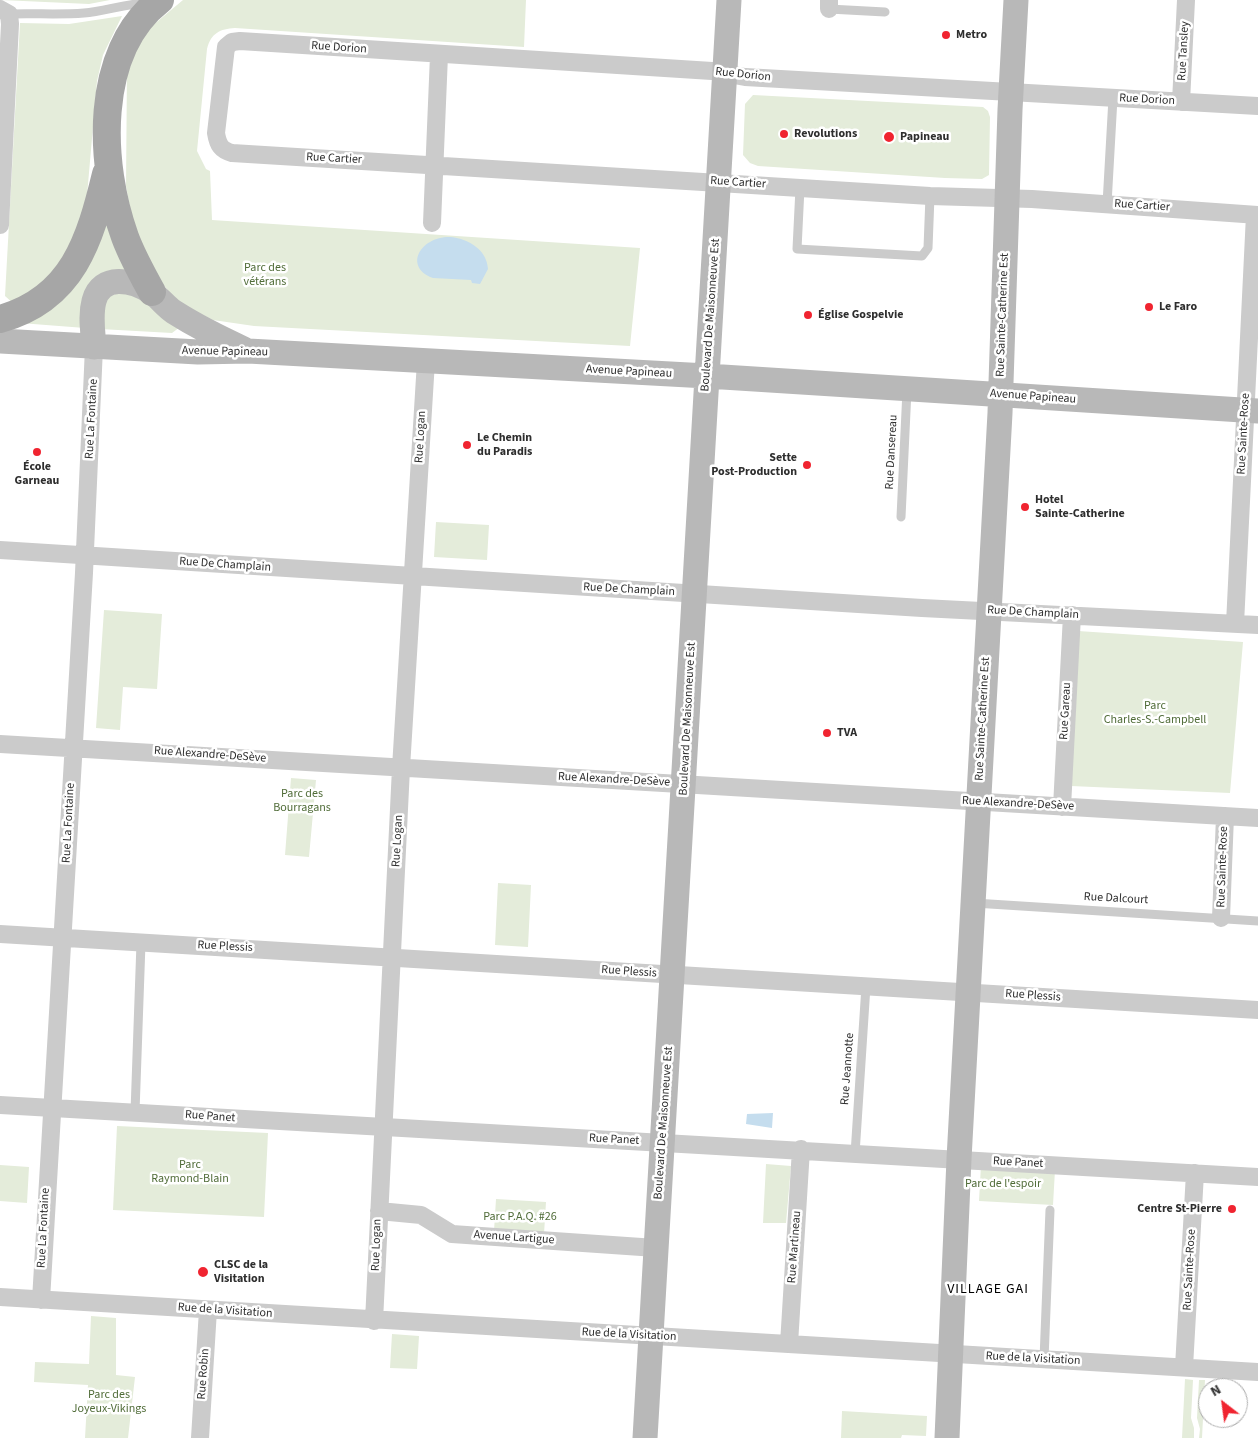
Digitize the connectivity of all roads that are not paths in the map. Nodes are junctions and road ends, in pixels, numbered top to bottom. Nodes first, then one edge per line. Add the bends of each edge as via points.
1 (729, 0) edge
2 (1016, 0) edge
3 (1186, 0) edge
4 (158, 2) edge
5 (829, 4) edge
6 (4, 12) edge
7 (885, 12) dead end
8 (439, 55) junction
9 (4, 71) edge
10 (726, 74) junction
11 (1011, 92) junction
12 (1113, 98) junction
13 (1181, 102) junction
14 (1258, 106) edge
15 (2, 140) edge
16 (220, 147) joint
17 (435, 164) junction
18 (108, 166) junction
19 (719, 182) junction
20 (800, 188) junction
21 (930, 196) junction
22 (1007, 199) junction
23 (1107, 204) junction
24 (1256, 215) edge
25 (432, 223) dead end
26 (0, 225) edge
27 (152, 292) junction
28 (0, 319) edge
29 (0, 341) edge
30 (94, 347) junction
31 (248, 351) junction
32 (426, 361) junction
33 (707, 376) junction
34 (908, 389) junction
35 (1001, 395) junction
36 (1252, 410) edge
37 (901, 517) dead end
38 (0, 550) edge
39 (85, 555) junction
40 (413, 577) junction
41 (695, 594) junction
42 (988, 610) junction
43 (1072, 615) junction
44 (1235, 624) junction
45 (1258, 625) edge
46 (0, 744) edge
47 (74, 747) junction
48 (401, 768) junction
49 (684, 784) junction
50 (979, 802) junction
51 (1062, 807) junction
52 (1225, 816) junction
53 (1258, 818) edge
54 (974, 903) junction
55 (1220, 918) junction
56 (1258, 921) edge
57 (0, 934) edge
58 (63, 938) junction
59 (141, 942) junction
60 (392, 957) junction
61 (673, 976) junction
62 (866, 986) junction
63 (969, 992) junction
64 (1258, 1010) edge
65 (0, 1104) edge
66 (51, 1107) junction
67 (134, 1112) junction
68 (382, 1128) junction
69 (664, 1143) junction
70 (801, 1149) junction
71 (854, 1154) junction
72 (959, 1159) junction
73 (1195, 1173) junction
74 (1258, 1177) edge
75 (1050, 1210) dead end
76 (378, 1211) junction
77 (656, 1248) junction
78 (0, 1298) edge
79 (41, 1300) junction
80 (208, 1310) junction
81 (374, 1321) junction
82 (651, 1336) junction
83 (789, 1344) junction
84 (951, 1354) junction
85 (1044, 1359) junction
86 (1184, 1367) junction
87 (1258, 1372) edge
88 (200, 1438) edge
89 (645, 1438) edge
90 (947, 1438) edge

1 - 10 street, Boulevard De Maisonneuve Est
2 - 11 street, Rue Sainte-Catherine Est
3 - 13 street, Rue Tansley
4 - 6 lane via 131,3 81,14
4 - 18 main road via 139,20 125,40 111,82
5 - 7 lane
6 - 9 street via 10,24
8 - 10 street, Rue Dorion
8 - 16 street, Rue Dorion via 240,41 228,44 224,53 216,133
8 - 17 street
9 - 15 street
10 - 11 street, Rue Dorion
10 - 19 street, Boulevard De Maisonneuve Est
11 - 12 street, Rue Dorion
11 - 22 street, Rue Sainte-Catherine Est
12 - 13 street, Rue Dorion
12 - 23 lane
13 - 14 street, Rue Dorion
15 - 26 street
16 - 17 street, Rue Cartier via 232,153
17 - 19 street, Rue Cartier
17 - 25 street
18 - 27 main road via 125,239
18 - 28 main road via 89,236 62,284 40,300
19 - 20 street, Rue Cartier
19 - 33 street, Boulevard De Maisonneuve Est
20 - 21 street, Rue Cartier
20 - 21 lane via 797,249 922,256 928,248
21 - 22 street, Rue Cartier
22 - 23 street, Rue Cartier
22 - 35 street, Rue Sainte-Catherine Est
23 - 24 street, Rue Cartier
24 - 36 street, Rue Sainte-Rose
27 - 30 street via 134,283 118,281 99,290 94,300
27 - 31 street via 171,310 196,326
29 - 30 street, Avenue Papineau
30 - 31 street, Avenue Papineau
30 - 39 street, Rue La Fontaine
31 - 32 street, Avenue Papineau
32 - 33 street, Avenue Papineau
32 - 40 street, Rue Logan
33 - 34 street, Avenue Papineau
33 - 41 street, Boulevard De Maisonneuve Est
34 - 35 street, Avenue Papineau
34 - 37 lane, Rue Dansereau
35 - 36 street, Avenue Papineau
35 - 42 street, Rue Sainte-Catherine Est
36 - 44 street, Rue Sainte-Rose
38 - 39 street, Rue De Champlain
39 - 40 street, Rue De Champlain
39 - 47 street, Rue La Fontaine
40 - 41 street, Rue De Champlain
40 - 48 street, Rue Logan
41 - 42 street, Rue De Champlain
41 - 49 street, Boulevard De Maisonneuve Est
42 - 43 street, Rue De Champlain
42 - 50 street, Rue Sainte-Catherine Est
43 - 44 street, Rue De Champlain
43 - 51 street, Rue Gareau
44 - 45 street, Rue De Champlain
46 - 47 street, Rue Alexandre-DeSève
47 - 48 street, Rue Alexandre-DeSève
47 - 58 street, Rue La Fontaine
48 - 49 street, Rue Alexandre-DeSève
48 - 60 street, Rue Logan
49 - 50 street, Rue Alexandre-DeSève
49 - 61 street, Boulevard De Maisonneuve Est
50 - 51 street, Rue Alexandre-DeSève
50 - 54 street, Rue Sainte-Catherine Est
51 - 52 street, Rue Alexandre-DeSève
52 - 53 street, Rue Alexandre-DeSève
52 - 55 street, Rue Sainte-Rose
54 - 55 lane, Rue Dalcourt
54 - 63 street, Rue Sainte-Catherine Est
55 - 56 lane, Rue Dalcourt
57 - 58 street, Rue Plessis
58 - 59 street, Rue Plessis
58 - 66 street, Rue La Fontaine
59 - 60 street, Rue Plessis
59 - 67 lane
60 - 61 street, Rue Plessis
60 - 68 street, Rue Logan
61 - 62 street, Rue Plessis
61 - 69 street, Boulevard De Maisonneuve Est
62 - 63 street, Rue Plessis
62 - 71 lane, Rue Jeannotte
63 - 64 street, Rue Plessis
63 - 72 street, Rue Sainte-Catherine Est
65 - 66 street, Rue Panet
66 - 67 street, Rue Panet
66 - 79 street, Rue La Fontaine
67 - 68 street, Rue Panet
68 - 69 street, Rue Panet
68 - 76 street, Rue Logan
69 - 70 street, Rue Panet
69 - 77 street, Boulevard De Maisonneuve Est
70 - 71 street, Rue Panet
70 - 83 street, Rue Martineau
71 - 72 street, Rue Panet
72 - 73 street, Rue Panet
72 - 84 street, Rue Sainte-Catherine Est
73 - 74 street, Rue Panet
73 - 86 street, Rue Sainte-Rose
75 - 85 lane
76 - 77 street, Avenue Lartigue via 421,1215 452,1234
76 - 81 street, Rue Logan
77 - 82 street, Boulevard De Maisonneuve Est
78 - 79 street, Rue de la Visitation
79 - 80 street, Rue de la Visitation
80 - 81 street, Rue de la Visitation
80 - 88 street, Rue Robin
81 - 82 street, Rue de la Visitation
82 - 83 street, Rue de la Visitation
82 - 89 street, Boulevard De Maisonneuve Est
83 - 84 street, Rue de la Visitation
84 - 85 street, Rue de la Visitation
84 - 90 street, Rue Sainte-Catherine Est
85 - 86 street, Rue de la Visitation
86 - 87 street, Rue de la Visitation

